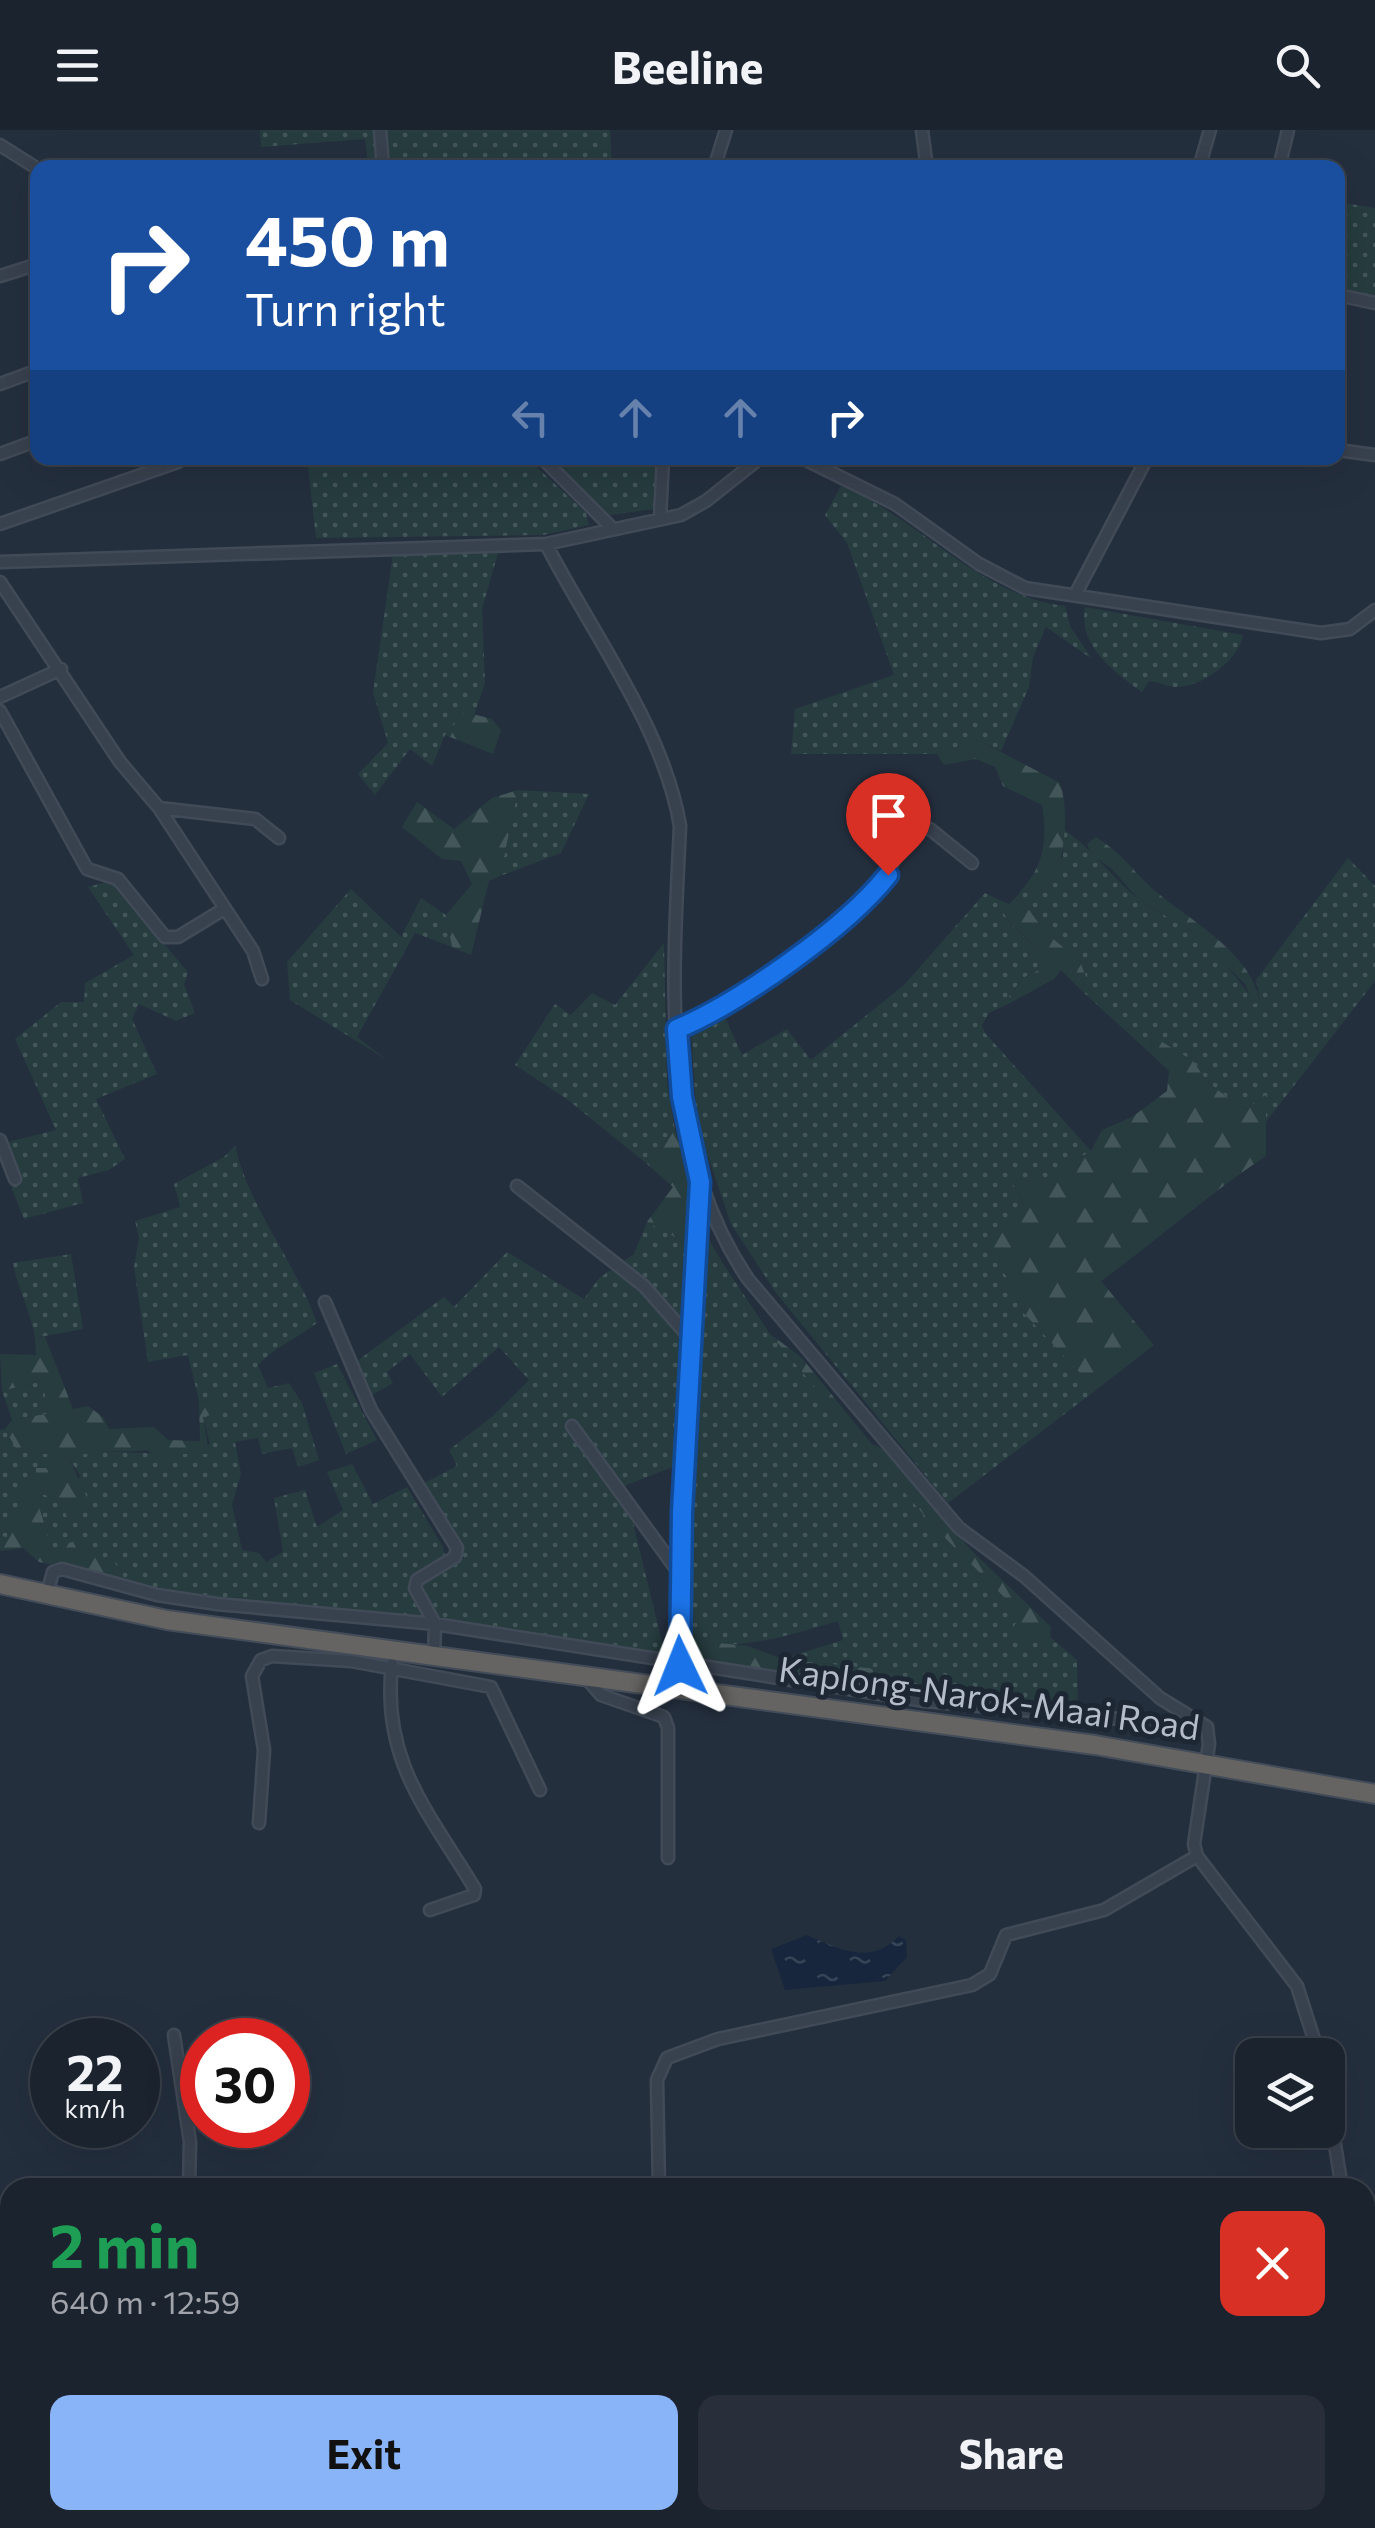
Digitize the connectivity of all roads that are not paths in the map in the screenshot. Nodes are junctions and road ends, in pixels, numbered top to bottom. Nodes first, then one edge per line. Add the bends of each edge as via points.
1 (380, 130) edge
2 (726, 130) edge
3 (922, 130) edge
4 (1210, 130) edge
5 (1288, 130) edge
6 (0, 145) edge
7 (382, 160) edge
8 (717, 160) edge
9 (926, 160) edge
10 (1201, 160) edge
11 (1281, 160) edge
12 (30, 164) edge
13 (30, 267) edge
14 (0, 276) edge
15 (1345, 296) edge
16 (1375, 303) edge
17 (30, 373) edge
18 (0, 384) edge
19 (30, 443) edge
20 (1345, 451) edge
21 (0, 454) edge
22 (1375, 456) edge
23 (169, 465) edge
24 (549, 465) edge
25 (663, 465) edge
26 (751, 465) edge
27 (816, 465) edge
28 (1143, 465) edge
29 (660, 519) junction
30 (0, 524) edge
31 (612, 529) junction
32 (546, 544) junction
33 (0, 562) edge
34 (0, 582) edge
35 (1076, 595) junction
36 (1375, 610) edge
37 (61, 669) junction
38 (0, 696) edge
39 (0, 711) edge
40 (159, 808) junction
41 (279, 838) dead end
42 (972, 863) dead end
43 (224, 909) junction
44 (262, 979) dead end
45 (677, 1029) junction
46 (0, 1140) edge
47 (15, 1179) dead end
48 (700, 1182) junction
49 (517, 1186) dead end
50 (324, 1302) dead end
51 (690, 1338) junction
52 (572, 1426) dead end
53 (680, 1574) junction
54 (0, 1584) edge
55 (128, 1587) junction
56 (46, 1596) junction
57 (124, 1614) junction
58 (435, 1624) junction
59 (434, 1657) junction
60 (392, 1660) junction
61 (680, 1666) junction
62 (587, 1680) junction
63 (682, 1692) junction
64 (925, 1701) junction
65 (920, 1723) junction
66 (1206, 1728) junction
67 (1207, 1761) junction
68 (540, 1790) dead end
69 (1375, 1794) edge
70 (259, 1823) dead end
71 (1197, 1856) junction
72 (668, 1858) dead end
73 (430, 1910) dead end
74 (174, 2035) dead end
75 (1313, 2038) edge
76 (1335, 2148) edge
77 (189, 2178) edge
78 (659, 2178) edge
79 (1340, 2178) edge

1 - 7 street
2 - 8 street
3 - 9 street
4 - 10 street
5 - 11 street
6 - 12 street
13 - 14 street
15 - 16 street
17 - 18 street
19 - 21 street
20 - 22 street
23 - 30 street
24 - 31 street
25 - 29 street
26 - 29 street via 695,508
27 - 35 street via 895,504 1003,578
28 - 35 street
29 - 31 street
31 - 32 street
32 - 33 street
32 - 45 street via 654,742 675,799
34 - 37 street
35 - 36 street via 1322,633 1350,628
37 - 38 street
37 - 40 street via 120,762
39 - 43 street via 87,869 118,879 165,936 178,936
40 - 41 street via 255,819
40 - 43 street
42 - 45 street via 930,829 912,828 888,875 851,914 714,1011
43 - 44 street via 253,951
45 - 48 street via 682,1097
46 - 47 street
48 - 51 street
48 - 66 street via 748,1279 959,1528 1024,1576 1160,1698
49 - 51 street via 644,1286
50 - 58 street via 371,1410 457,1548 455,1557 416,1580
51 - 53 street
52 - 53 street
53 - 61 street
54 - 56 highway, Kaplong-Narok-Maai Road
55 - 56 street via 57,1569
55 - 57 street
55 - 58 street via 217,1604
56 - 57 highway, Kaplong-Narok-Maai Road
57 - 60 highway, Kaplong-Narok-Maai Road
58 - 59 street
58 - 61 street
59 - 60 highway, Kaplong-Narok-Maai Road
59 - 62 highway, Kaplong-Narok-Maai Road
60 - 68 street via 491,1687
60 - 70 street via 261,1660 252,1676 264,1750
60 - 73 street via 388,1706 418,1800 475,1889
61 - 63 street
61 - 64 street
62 - 63 highway, Kaplong-Narok-Maai Road
62 - 72 street via 601,1695 664,1717
63 - 65 highway, Kaplong-Narok-Maai Road
64 - 65 street
64 - 66 street
65 - 67 highway, Kaplong-Narok-Maai Road
66 - 67 street
67 - 69 highway, Kaplong-Narok-Maai Road
67 - 71 street
71 - 75 street via 1297,1986
71 - 78 street via 1104,1910 1006,1935 990,1974 972,1986 718,2039 667,2058 657,2080
74 - 77 street
76 - 79 street

